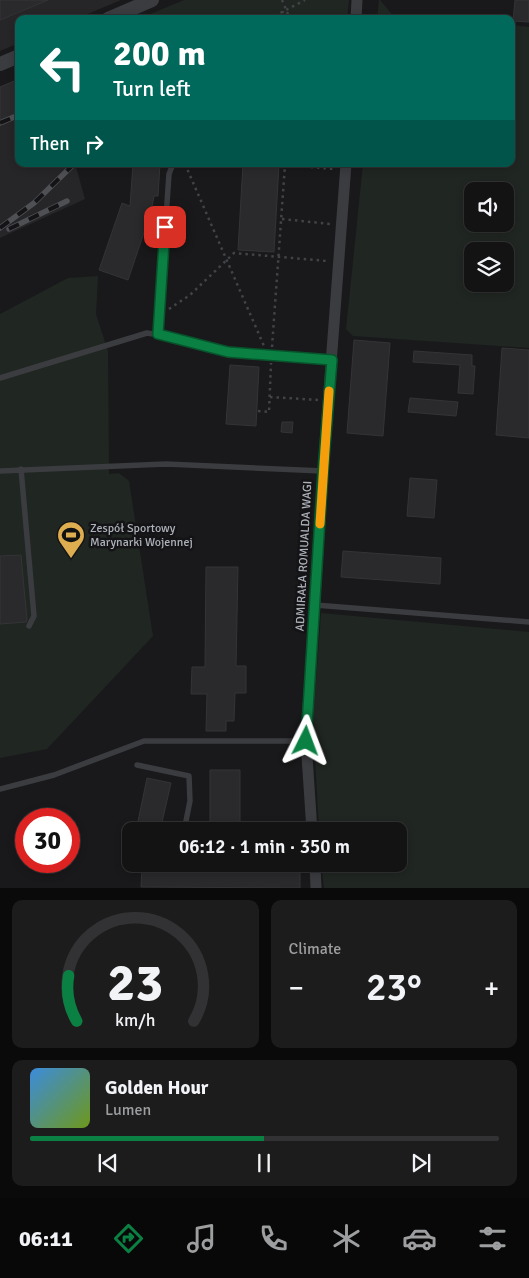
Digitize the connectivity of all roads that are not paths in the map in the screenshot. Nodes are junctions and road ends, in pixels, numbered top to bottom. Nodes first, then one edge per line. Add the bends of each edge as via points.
1 (152, 0) edge
2 (357, 0) edge
3 (121, 15) edge
4 (356, 15) edge
5 (15, 58) edge
6 (0, 64) edge
7 (172, 167) edge
8 (346, 167) edge
9 (158, 334) junction
10 (332, 360) junction
11 (0, 378) edge
12 (21, 469) junction
13 (0, 471) edge
14 (323, 471) junction
15 (315, 605) junction
16 (529, 622) edge
17 (29, 626) dead end
18 (306, 741) junction
19 (137, 765) dead end
20 (0, 789) edge
21 (186, 822) edge
22 (311, 822) edge
23 (315, 872) edge
24 (316, 888) edge

1 - 3 street
2 - 4 street
5 - 6 street
7 - 9 lane
8 - 10 street, ADMIRAŁA ROMUALDA WAGI
9 - 10 lane via 228,352
9 - 11 lane via 135,336
10 - 14 street, ADMIRAŁA ROMUALDA WAGI
12 - 13 lane
12 - 14 lane via 166,464
12 - 17 lane via 34,616
14 - 15 street, ADMIRAŁA ROMUALDA WAGI
15 - 16 lane
15 - 18 street, ADMIRAŁA ROMUALDA WAGI
18 - 20 lane via 144,741 54,775
18 - 22 street, ADMIRAŁA ROMUALDA WAGI
19 - 21 lane via 189,776 190,801
23 - 24 street

